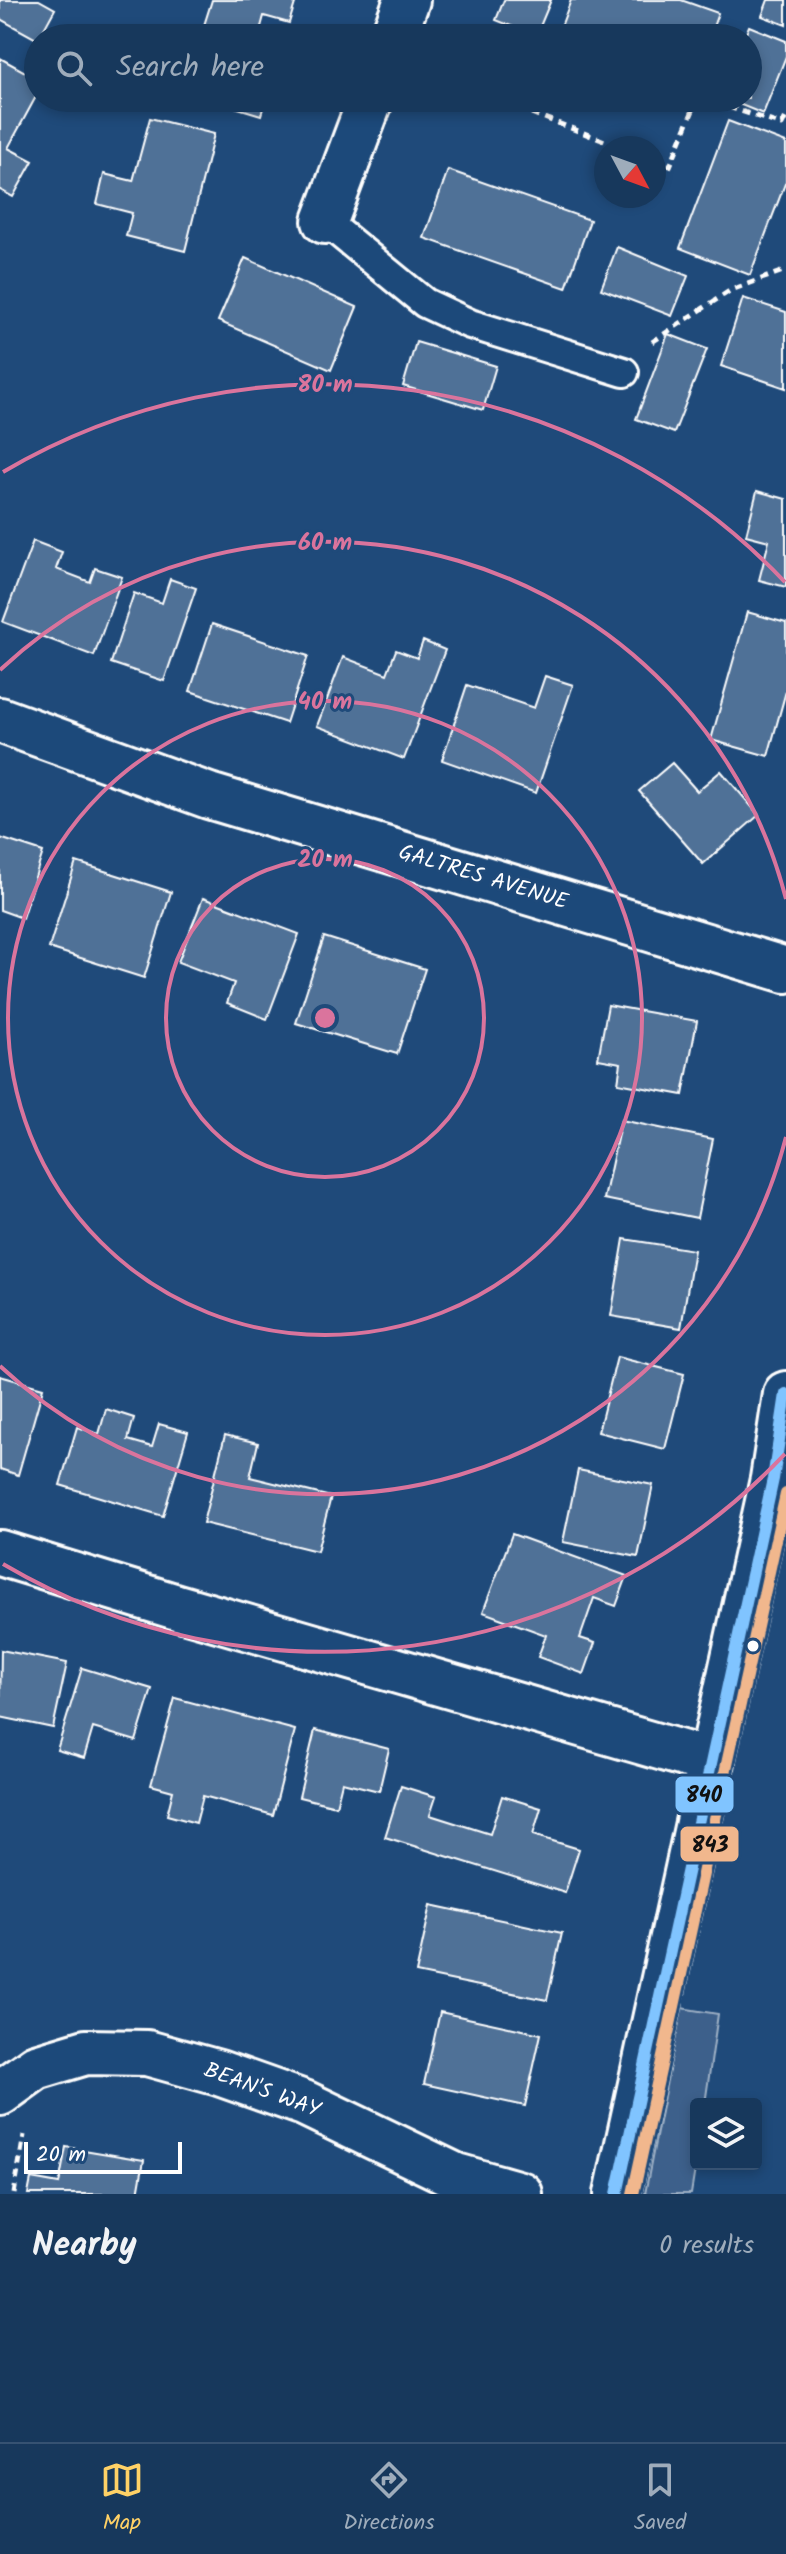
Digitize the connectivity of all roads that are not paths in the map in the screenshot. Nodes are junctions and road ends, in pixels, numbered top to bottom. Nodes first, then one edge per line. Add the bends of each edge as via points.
1 (407, 0) edge
2 (398, 24) edge
3 (366, 112) edge
4 (325, 221) joint
5 (624, 372) road end
6 (0, 720) edge
7 (786, 970) edge
8 (786, 1394) edge
9 (779, 1480) edge
10 (0, 1553) edge
11 (712, 1762) junction
12 (0, 2093) edge
13 (520, 2194) edge
14 (617, 2194) edge

1 - 2 street
3 - 4 street
4 - 5 lane via 425,303 470,324
6 - 7 street, GALTRES AVENUE via 209,796
8 - 9 street
9 - 11 street
10 - 11 street
11 - 14 street
12 - 13 street, BEAN'S WAY via 36,2067 86,2052 147,2053 304,2103 456,2176

